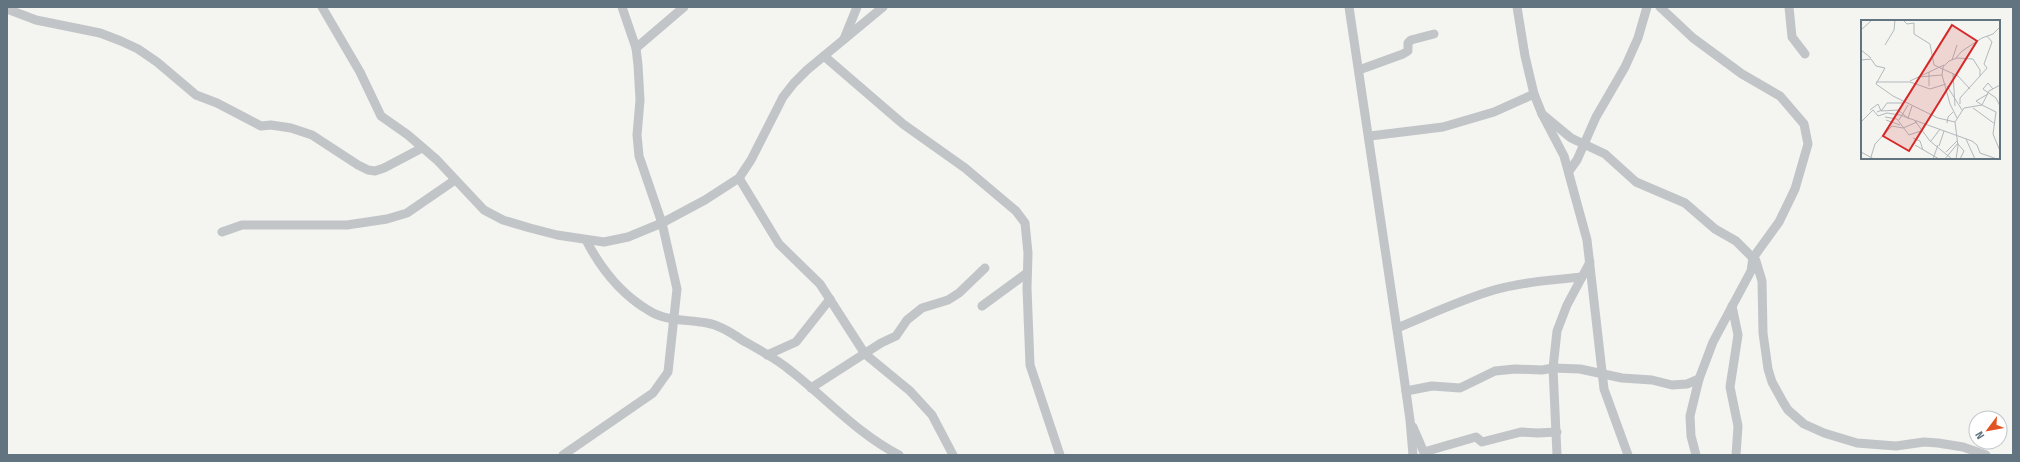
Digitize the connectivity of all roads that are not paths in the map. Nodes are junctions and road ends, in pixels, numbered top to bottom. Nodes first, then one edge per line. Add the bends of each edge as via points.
1 (322, 7) edge
2 (622, 7) edge
3 (684, 7) edge
4 (857, 7) edge
5 (883, 7) edge
6 (1349, 7) edge
7 (1517, 7) edge
8 (1647, 7) edge
9 (1660, 7) edge
10 (1789, 7) edge
11 (7, 9) edge
12 (1434, 34) dead end
13 (842, 42) junction
14 (636, 48) junction
15 (1804, 54) dead end
16 (824, 56) junction
17 (1359, 70) junction
18 (1534, 94) junction
19 (1542, 114) junction
20 (1370, 136) junction
21 (1584, 143) junction
22 (422, 148) junction
23 (1569, 171) junction
24 (739, 178) junction
25 (455, 180) junction
26 (662, 223) junction
27 (222, 232) dead end
28 (586, 240) junction
29 (1753, 257) junction
30 (1590, 262) junction
31 (985, 268) dead end
32 (1028, 273) junction
33 (1582, 276) junction
34 (830, 299) junction
35 (982, 306) dead end
36 (1732, 306) junction
37 (673, 319) junction
38 (1397, 328) junction
39 (865, 354) junction
40 (767, 355) junction
41 (1554, 368) junction
42 (1601, 372) junction
43 (1699, 378) junction
44 (811, 388) junction
45 (1406, 391) junction
46 (1410, 420) junction
47 (1557, 432) junction
48 (1425, 454) edge
49 (563, 455) edge
50 (898, 455) edge
51 (953, 455) edge
52 (1060, 455) edge
53 (1413, 455) edge
54 (1557, 455) edge
55 (1628, 455) edge
56 (1696, 455) edge
57 (1736, 455) edge
58 (1986, 455) edge

1 - 22 street via 360,72 381,116
2 - 14 street
3 - 14 street
4 - 13 street
5 - 13 street
6 - 17 street
7 - 18 street
8 - 21 street via 1631,55
9 - 29 street via 1693,38 1742,74 1780,96 1804,124 1808,144 1795,189 1782,218
10 - 15 street via 1792,36
11 - 22 street via 36,20 100,33 121,41 157,62 196,95 261,126 291,128 312,135 368,170 384,168
12 - 17 street via 1409,42 1409,50 1403,54
13 - 16 street
14 - 26 street via 640,100 637,145
16 - 24 street via 800,76 783,97
16 - 32 street via 903,124 963,166 1016,211 1026,228
17 - 20 street
18 - 19 street
18 - 20 street via 1494,112 1443,127
19 - 21 street via 1571,138
19 - 23 street
20 - 38 street
21 - 23 street
21 - 29 street via 1605,154 1636,182 1685,203
22 - 25 street
23 - 30 street via 1588,240
24 - 26 street
24 - 34 street via 779,244 820,284
25 - 27 street via 407,213 388,219 322,226 250,224
25 - 28 street via 484,210 503,220
26 - 28 street via 620,240
26 - 37 street via 677,289
28 - 37 street via 599,263 623,290 648,310
29 - 36 street via 1752,268
29 - 58 street via 1759,266 1762,281 1763,333 1768,369 1772,382 1788,410 1804,424 1857,443 1896,446 1938,442 1963,446
30 - 33 street
30 - 42 street
31 - 39 street via 959,293 948,300 922,308 907,320 896,336
32 - 35 street
32 - 52 street via 1030,365
33 - 38 street via 1494,290
33 - 41 street via 1560,320
34 - 39 street
34 - 40 street via 796,342
36 - 43 street via 1713,342
36 - 57 street via 1738,335 1730,386 1738,426
37 - 40 street via 716,326
37 - 49 street via 668,372 660,386
38 - 45 street
39 - 44 street
39 - 51 street via 910,391 932,415
40 - 44 street via 791,370
41 - 42 street
41 - 45 street via 1505,369 1489,373 1460,388 1432,386
41 - 47 street
42 - 43 street via 1622,378 1652,380 1672,385 1687,384
42 - 55 street via 1609,406
43 - 56 street via 1690,416 1691,436
44 - 50 street via 873,441
45 - 46 street
46 - 48 street
46 - 53 street
47 - 48 street via 1521,432 1480,442 1476,437
47 - 54 street

